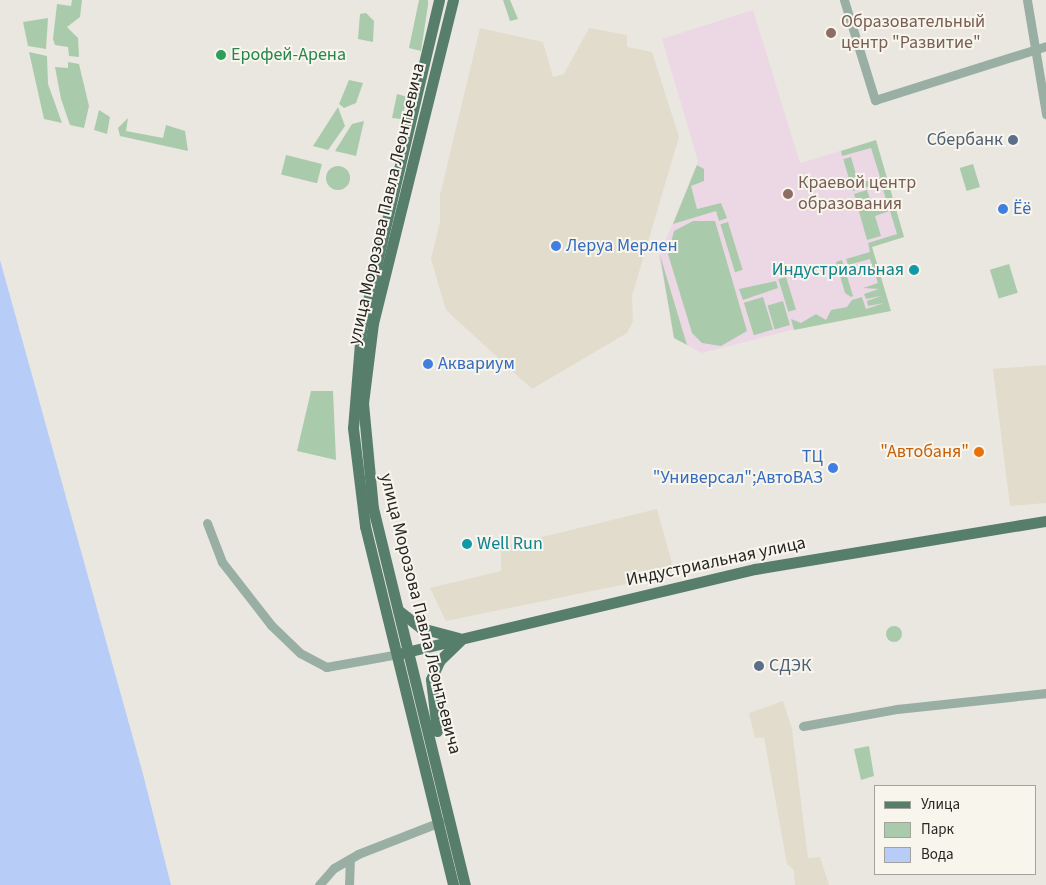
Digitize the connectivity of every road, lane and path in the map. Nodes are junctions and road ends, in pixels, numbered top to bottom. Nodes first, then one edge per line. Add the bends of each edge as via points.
1 (431, 0) edge
2 (439, 0) edge
3 (453, 0) edge
4 (844, 0) edge
5 (1027, 0) edge
6 (434, 24) junction
7 (1046, 46) edge
8 (1035, 50) junction
9 (1046, 114) edge
10 (1046, 521) edge
11 (207, 523) dead end
12 (391, 583) junction
13 (463, 638) junction
14 (403, 653) junction
15 (1046, 693) edge
16 (803, 726) dead end
17 (440, 772) junction
18 (440, 822) junction
19 (350, 859) junction
20 (319, 885) edge
21 (349, 885) edge
22 (453, 885) edge
23 (465, 885) edge

1 - 6 street
2 - 6 main road, улица Морозова Павла Леонтьевича
3 - 12 main road, улица Морозова Павла Леонтьевича via 373,323 365,373 366,461
4 - 8 street via 875,100
5 - 8 street
6 - 14 main road, улица Морозова Павла Леонтьевича via 361,331 353,405 360,502
7 - 8 street
8 - 9 street
10 - 13 main road, Индустриальная улица via 755,568
11 - 14 street via 222,562 271,625 300,654 326,667
12 - 13 main road via 398,609 409,621
12 - 14 main road, улица Морозова Павла Леонтьевича via 401,624
13 - 14 main road, Индустриальная улица
13 - 17 main road via 440,660 431,679
14 - 17 main road, улица Морозова Павла Леонтьевича
14 - 18 main road, улица Морозова Павла Леонтьевича
15 - 16 street via 897,709
17 - 23 main road, улица Морозова Павла Леонтьевича
18 - 19 street
18 - 22 main road, улица Морозова Павла Леонтьевича
19 - 20 street
19 - 21 street

